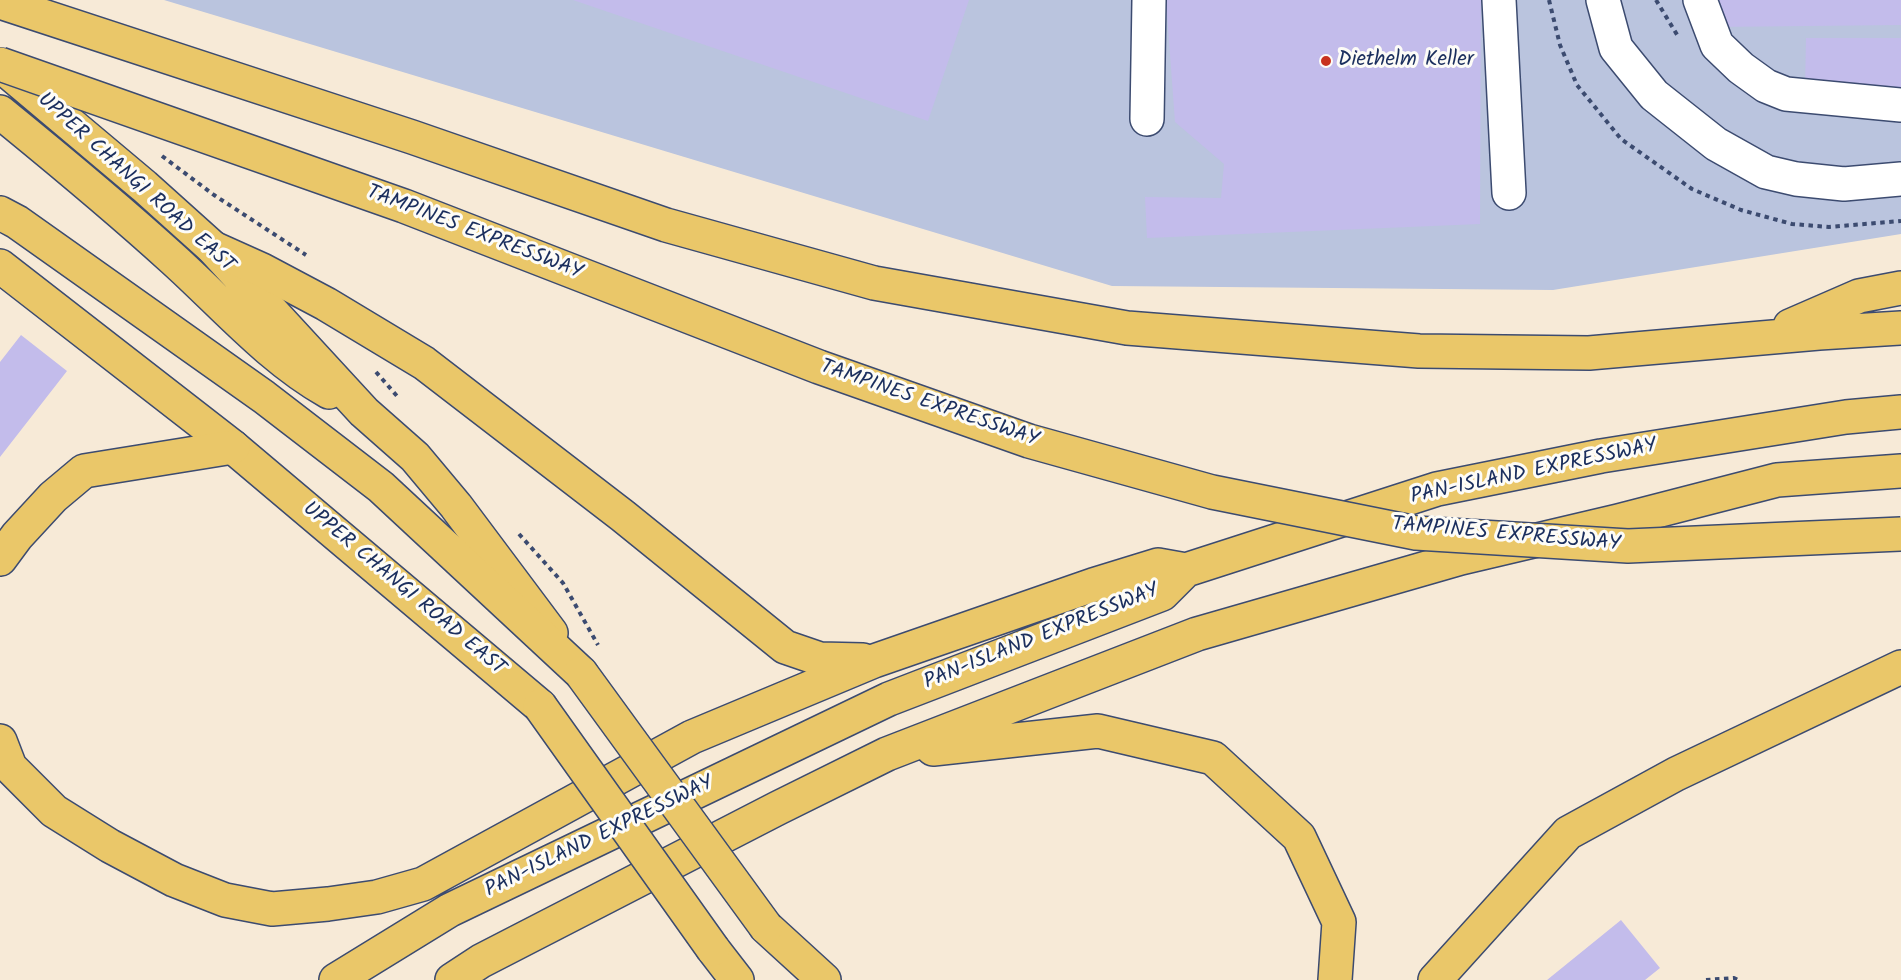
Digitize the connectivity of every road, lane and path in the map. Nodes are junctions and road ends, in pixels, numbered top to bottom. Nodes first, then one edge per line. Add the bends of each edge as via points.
1 (1149, 0) edge
2 (1499, 0) edge
3 (1549, 0) edge
4 (1603, 0) edge
5 (1700, 0) edge
6 (0, 2) edge
7 (0, 65) edge
8 (1901, 105) edge
9 (0, 112) edge
10 (1147, 119) dead end
11 (157, 152) dead end
12 (1901, 179) edge
13 (1509, 193) dead end
14 (0, 213) edge
15 (1901, 221) edge
16 (213, 248) junction
17 (312, 259) dead end
18 (0, 266) edge
19 (1901, 288) edge
20 (1901, 328) edge
21 (1755, 340) junction
22 (364, 412) junction
23 (1901, 412) edge
24 (233, 447) junction
25 (1901, 471) edge
26 (1901, 534) edge
27 (0, 559) edge
28 (1186, 570) junction
29 (874, 661) junction
30 (1901, 667) edge
31 (581, 673) junction
32 (0, 741) edge
33 (887, 754) junction
34 (766, 927) junction
35 (336, 980) edge
36 (452, 980) edge
37 (737, 980) edge
38 (807, 980) edge
39 (824, 980) edge
40 (1335, 980) edge
41 (1435, 980) edge
42 (1706, 980) edge
43 (1738, 980) edge

1 - 10 street
2 - 13 street
3 - 15 path via 1560,45 1577,85 1621,140 1692,189 1741,210 1792,224 1828,227
4 - 12 street via 1616,48 1654,95 1716,144 1766,172 1796,179 1844,184
5 - 8 street via 1716,45 1766,86 1786,94
6 - 21 main road via 666,225 874,283 1127,328 1419,351 1589,353
7 - 16 main road, UPPER CHANGI ROAD EAST
7 - 26 main road, TAMPINES EXPRESSWAY, bridge via 404,206 819,367 1017,437 1212,492 1416,533 1628,546
9 - 22 main road, UPPER CHANGI ROAD EAST via 116,208 271,351 311,382
11 - 17 path via 214,195
14 - 31 main road via 264,398 381,487
16 - 22 main road, UPPER CHANGI ROAD EAST
16 - 29 main road via 326,304 424,363 785,647 820,659
18 - 24 main road, UPPER CHANGI ROAD EAST
19 - 21 main road via 1859,296
20 - 21 main road
22 - 31 main road, UPPER CHANGI ROAD EAST via 415,457 456,506
23 - 28 main road, PAN-ISLAND EXPRESSWAY via 1613,454 1437,489
24 - 27 main road via 84,471 53,497
24 - 37 main road, UPPER CHANGI ROAD EAST, bridge via 540,706
25 - 33 main road via 1777,480 1461,558 1197,634
28 - 29 main road via 1158,565
28 - 35 main road, PAN-ISLAND EXPRESSWAY via 1162,594 856,714 450,910
29 - 32 main road via 692,737 423,884 377,897 328,904 272,909 225,900 174,880 54,811 10,766
30 - 41 main road via 1676,774 1568,833
31 - 34 main road, UPPER CHANGI ROAD EAST, bridge
33 - 36 main road via 481,961
33 - 40 main road via 1098,731 1213,758 1299,837 1340,922
34 - 38 main road, UPPER CHANGI ROAD EAST
34 - 39 main road
42 - 43 path

